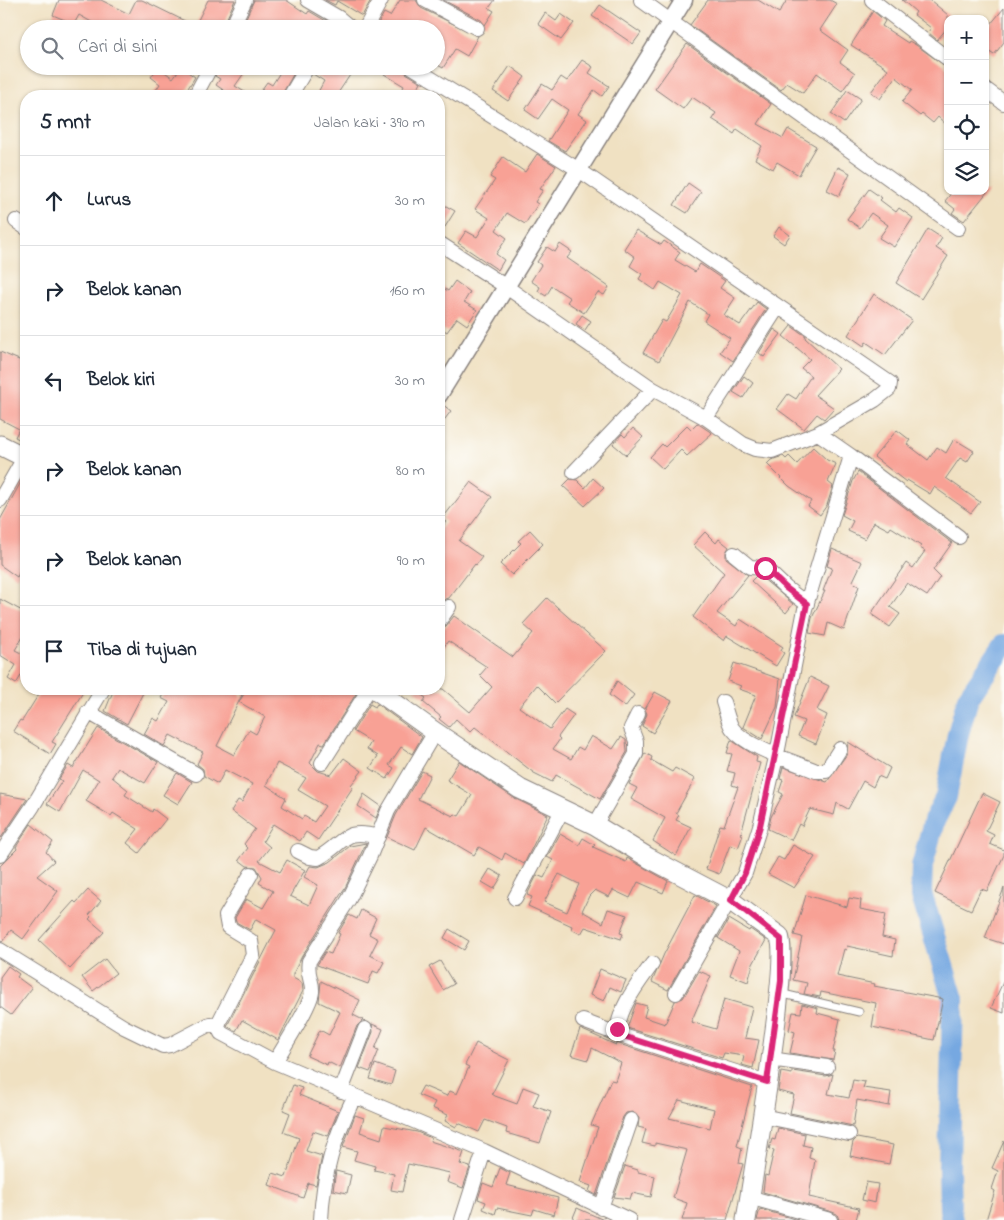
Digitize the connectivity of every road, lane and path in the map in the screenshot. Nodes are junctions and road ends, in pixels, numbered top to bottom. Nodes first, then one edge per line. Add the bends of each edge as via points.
1 (245, 0) edge
2 (308, 0) edge
3 (381, 0) edge
4 (425, 0) edge
5 (641, 0) edge
6 (684, 0) edge
7 (872, 0) edge
8 (235, 20) edge
9 (331, 20) edge
10 (370, 20) edge
11 (671, 22) junction
12 (477, 28) dead end
13 (944, 56) edge
14 (206, 75) edge
15 (303, 75) edge
16 (426, 75) edge
17 (197, 90) edge
18 (294, 90) edge
19 (989, 91) edge
20 (1004, 103) edge
21 (579, 170) junction
22 (958, 228) dead end
23 (445, 247) edge
24 (505, 286) junction
25 (778, 307) junction
26 (445, 385) edge
27 (653, 389) junction
28 (706, 418) junction
29 (818, 433) junction
30 (0, 445) edge
31 (20, 455) edge
32 (851, 456) junction
33 (20, 466) edge
34 (574, 472) dead end
35 (0, 500) edge
36 (959, 537) dead end
37 (734, 554) dead end
38 (807, 604) junction
39 (449, 607) dead end
40 (445, 613) edge
41 (99, 695) edge
42 (377, 695) edge
43 (385, 695) edge
44 (723, 702) dead end
45 (88, 712) junction
46 (638, 714) dead end
47 (435, 732) junction
48 (840, 749) dead end
49 (776, 754) junction
50 (322, 763) dead end
51 (196, 774) dead end
52 (563, 809) junction
53 (595, 825) junction
54 (378, 837) junction
55 (298, 851) dead end
56 (0, 855) edge
57 (251, 874) dead end
58 (515, 898) dead end
59 (731, 900) junction
60 (0, 950) edge
61 (652, 964) dead end
62 (676, 993) dead end
63 (779, 993) junction
64 (859, 1012) dead end
65 (583, 1022) dead end
66 (218, 1026) junction
67 (365, 1029) dead end
68 (617, 1034) junction
69 (770, 1059) junction
70 (275, 1062) junction
71 (827, 1067) dead end
72 (767, 1082) junction
73 (341, 1091) junction
74 (354, 1097) junction
75 (762, 1116) junction
76 (631, 1120) dead end
77 (849, 1134) dead end
78 (484, 1151) junction
79 (749, 1197) junction
80 (601, 1208) junction
81 (322, 1220) edge
82 (462, 1220) edge
83 (630, 1220) edge
84 (746, 1220) edge
85 (830, 1220) edge

1 - 8 street
2 - 9 street
3 - 10 street
4 - 12 street
5 - 11 street
6 - 11 street
7 - 13 street
11 - 21 street
11 - 22 street
14 - 17 street
15 - 18 street
16 - 21 street
19 - 20 street
21 - 24 street
21 - 25 street
23 - 24 street
24 - 26 street
24 - 27 street
25 - 28 street
25 - 29 street via 890,383 889,389 875,400
27 - 28 street
27 - 34 street
28 - 29 street via 744,444 765,452
29 - 32 street
30 - 31 main road
32 - 36 street
32 - 38 street
33 - 35 street
37 - 38 street via 750,566 765,568
38 - 49 street
39 - 40 street
41 - 45 street
42 - 50 street
43 - 47 main road
44 - 49 street via 736,733
45 - 51 street
45 - 56 street
46 - 53 street via 631,728 636,754
47 - 52 main road via 520,789
47 - 54 street via 399,790
48 - 49 street via 829,768 822,772
49 - 59 street via 760,826 745,873
52 - 53 main road
52 - 58 street
53 - 59 main road via 649,858
54 - 55 street via 356,832 318,858
54 - 70 street via 349,899 309,961 307,973 311,998
57 - 66 street via 228,912 226,922 228,927 251,941 253,956
59 - 62 street
59 - 63 main road via 781,939
60 - 66 street via 124,1027 163,1046 210,1024
61 - 68 street via 630,997
63 - 64 lane
63 - 69 main road
65 - 68 street
66 - 70 street via 221,1033
67 - 73 street
68 - 72 street
69 - 71 street
69 - 72 main road
70 - 73 street
72 - 75 main road
73 - 74 street
74 - 78 street
74 - 81 street via 326,1168
75 - 77 street
75 - 79 main road
76 - 80 street
78 - 80 street
78 - 82 street
79 - 84 main road
79 - 85 street
80 - 83 street

